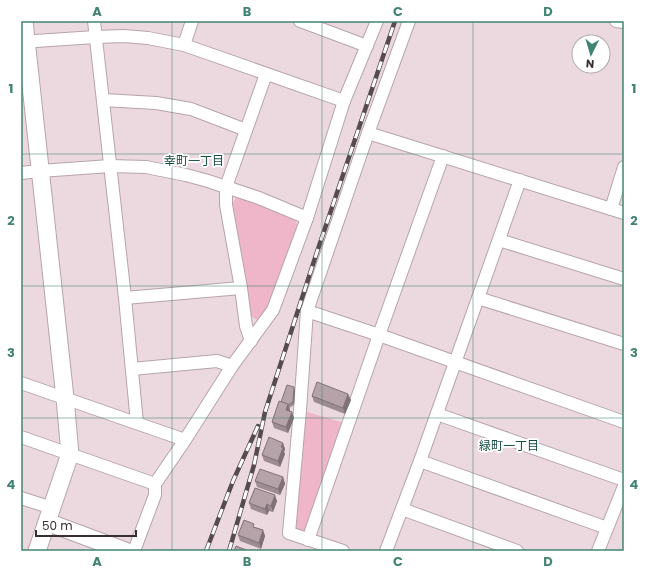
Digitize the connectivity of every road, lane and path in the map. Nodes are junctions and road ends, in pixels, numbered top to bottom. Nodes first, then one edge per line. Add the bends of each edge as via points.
1 (24, 21) edge
2 (94, 21) edge
3 (192, 21) edge
4 (300, 21) edge
5 (377, 21) edge
6 (409, 21) edge
7 (616, 21) edge
8 (624, 22) edge
9 (95, 37) junction
10 (24, 42) edge
11 (184, 45) junction
12 (367, 46) junction
13 (266, 74) junction
14 (103, 100) junction
15 (344, 101) junction
16 (246, 130) junction
17 (368, 133) junction
18 (443, 156) junction
19 (110, 166) junction
20 (624, 167) edge
21 (40, 171) junction
22 (21, 173) edge
23 (520, 180) junction
24 (226, 187) junction
25 (611, 209) junction
26 (624, 213) edge
27 (307, 218) junction
28 (499, 240) junction
29 (624, 279) edge
30 (241, 288) junction
31 (125, 298) junction
32 (478, 298) junction
33 (307, 311) junction
34 (379, 335) junction
35 (251, 341) junction
36 (624, 344) edge
37 (455, 362) junction
38 (232, 366) junction
39 (132, 368) junction
40 (21, 383) edge
41 (66, 398) junction
42 (437, 414) junction
43 (624, 422) edge
44 (137, 423) junction
45 (21, 437) edge
46 (185, 440) junction
47 (70, 454) junction
48 (420, 461) junction
49 (624, 480) edge
50 (155, 484) junction
51 (624, 486) edge
52 (21, 498) edge
53 (402, 509) junction
54 (49, 515) junction
55 (607, 528) junction
56 (308, 540) junction
57 (37, 551) edge
58 (125, 551) edge
59 (134, 551) edge
60 (343, 551) edge
61 (386, 551) edge
62 (517, 551) edge
63 (598, 551) edge

1 - 10 street
2 - 9 street
3 - 11 street
4 - 12 street
5 - 12 street
6 - 17 street
7 - 8 street
9 - 10 street
9 - 11 street via 136,37
9 - 14 street
10 - 21 street
11 - 13 street
12 - 15 street
13 - 15 street
13 - 16 street
14 - 16 street via 156,103 191,109
14 - 19 street
15 - 27 street
16 - 24 street
17 - 18 street
17 - 33 street
18 - 23 street
18 - 34 street
19 - 21 street
19 - 24 street via 146,167
19 - 31 street
20 - 25 street
21 - 22 street
21 - 41 street
23 - 25 street
23 - 28 street
24 - 27 street
24 - 30 street via 226,205
25 - 26 street
27 - 35 street via 273,310
28 - 29 street
28 - 32 street
30 - 31 street
30 - 35 street via 246,326
31 - 39 street
32 - 36 street
32 - 37 street
33 - 34 street
33 - 56 street via 289,533
34 - 37 street
34 - 56 street
35 - 38 street
37 - 42 street
37 - 43 street
38 - 39 street via 217,361
38 - 46 street
39 - 44 street
40 - 41 street
41 - 44 street
41 - 47 street
42 - 48 street
42 - 49 street
44 - 46 street
45 - 47 street
46 - 50 street
47 - 50 street
47 - 54 street
48 - 53 street
48 - 55 street
50 - 59 street via 155,495
51 - 55 street
52 - 54 street
53 - 61 street
53 - 62 street
54 - 57 street
54 - 58 street
55 - 63 street
56 - 60 street

